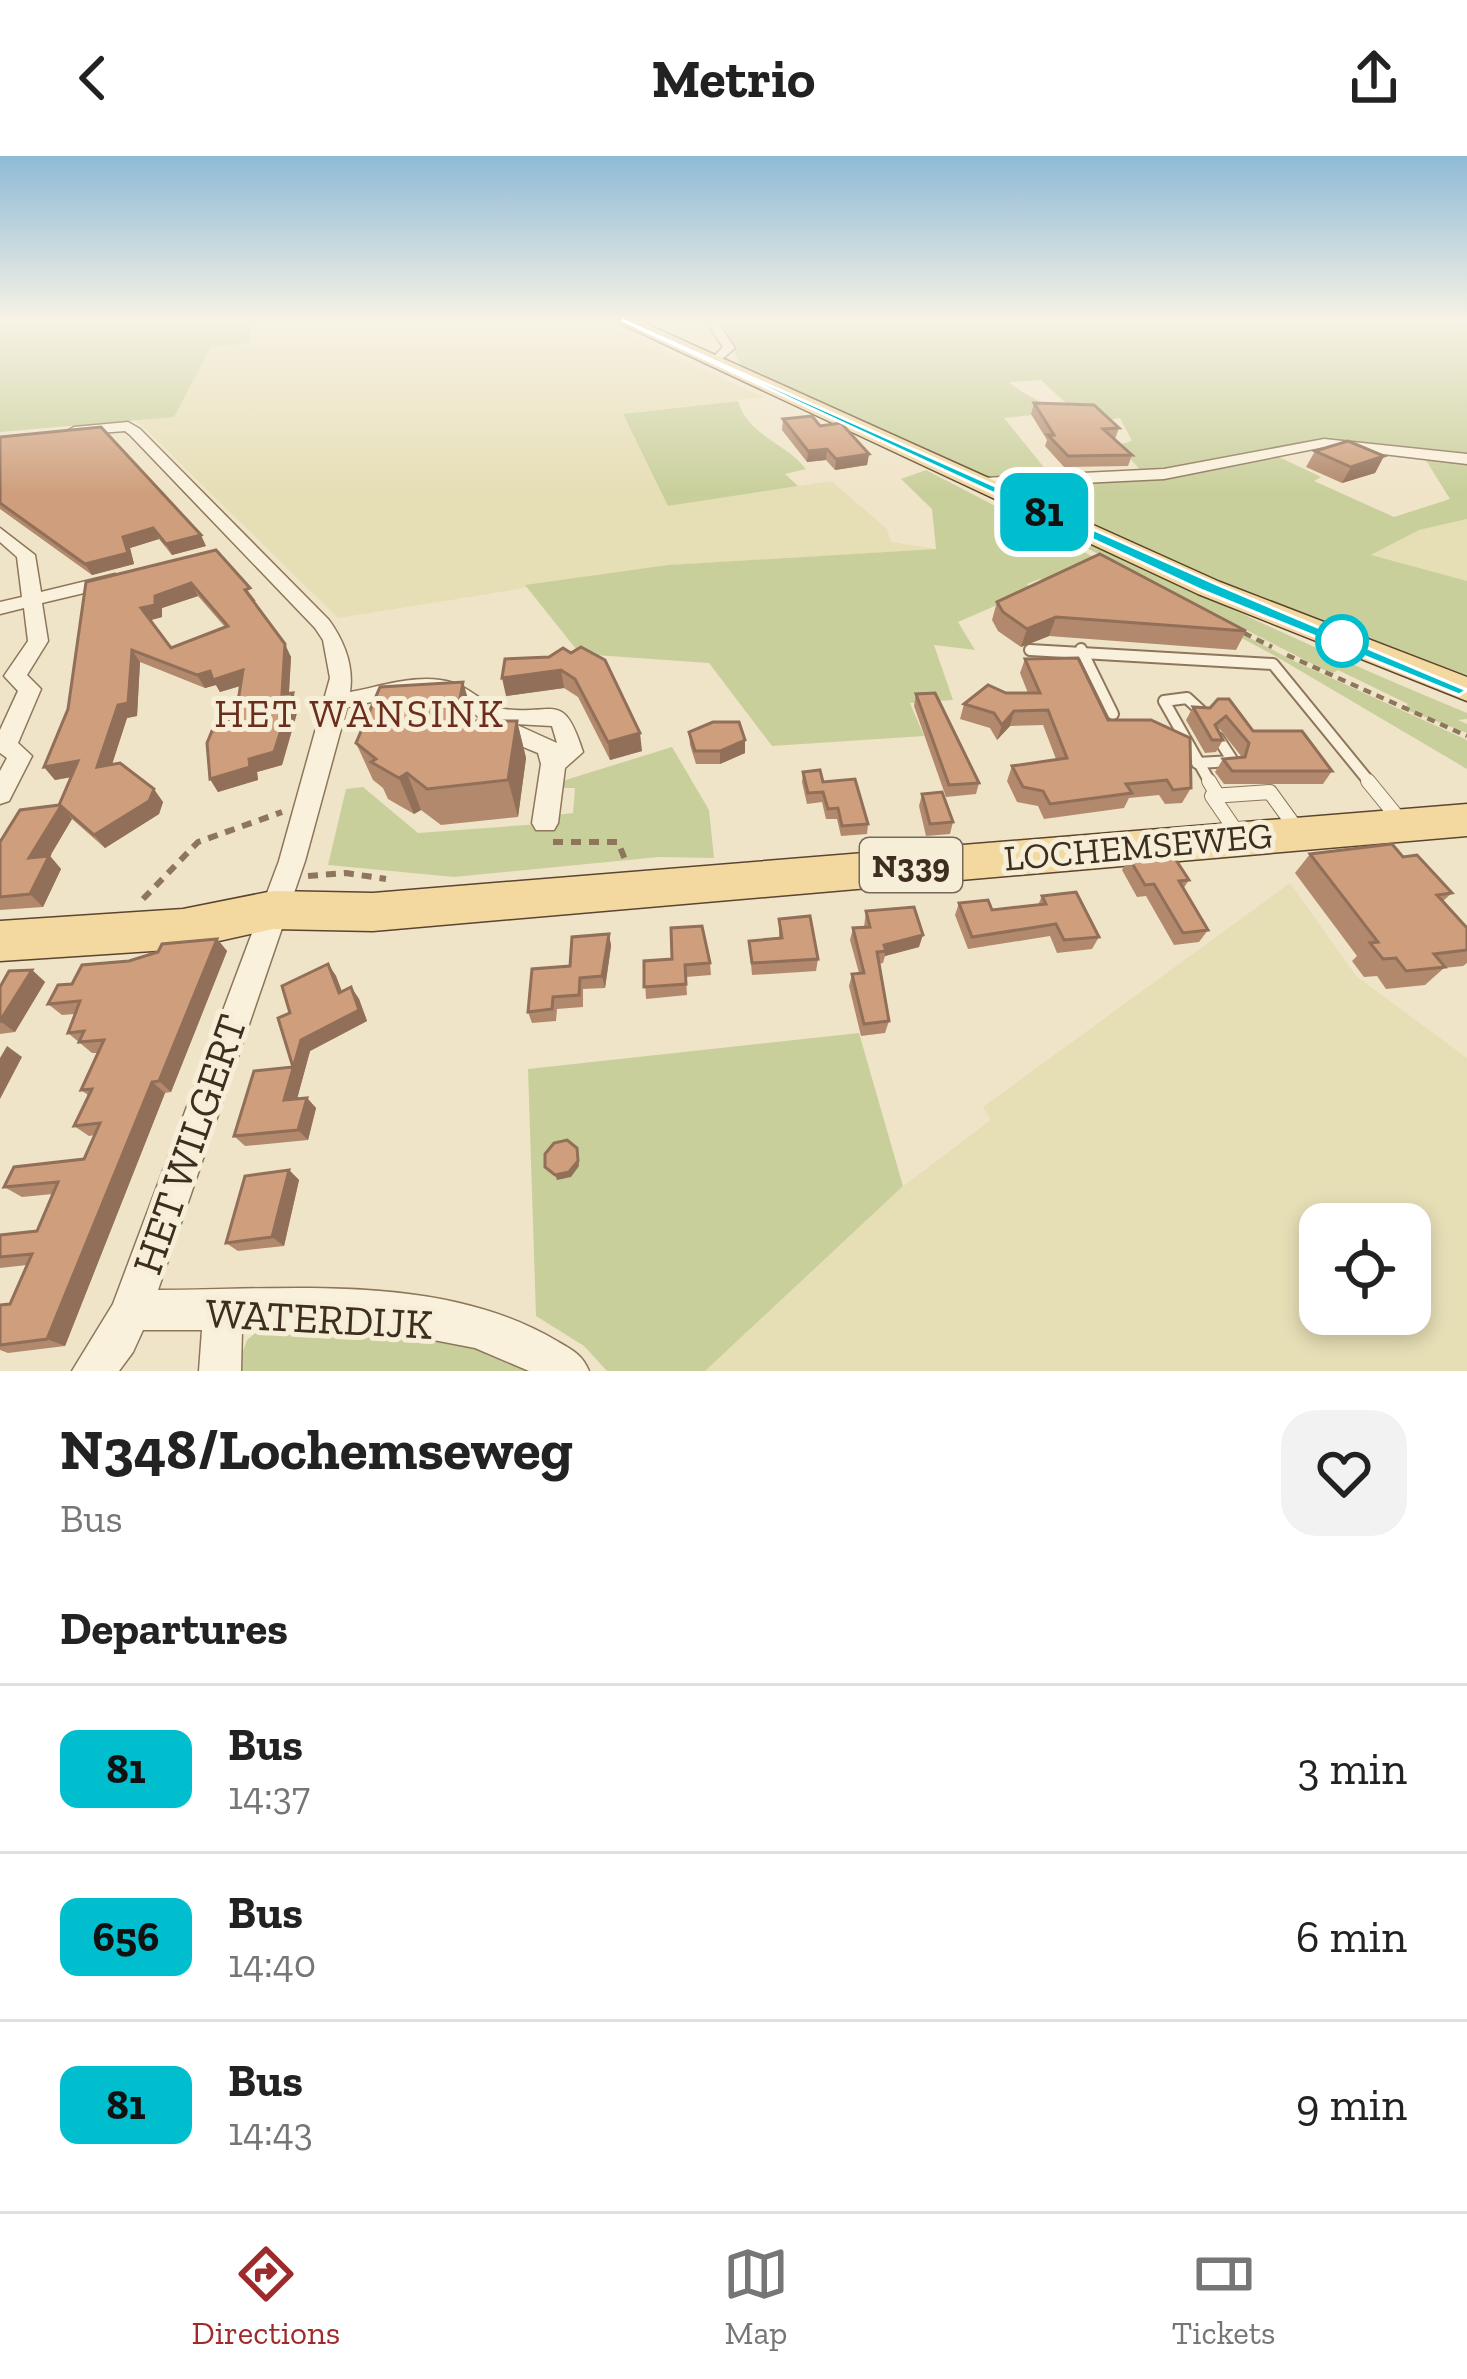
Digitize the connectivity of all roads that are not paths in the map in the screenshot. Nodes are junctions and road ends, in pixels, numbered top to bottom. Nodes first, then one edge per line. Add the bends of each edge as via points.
1 (751, 379) edge
2 (50, 433) edge
3 (1467, 459) edge
4 (983, 483) junction
5 (0, 533) edge
6 (245, 547) junction
7 (224, 552) edge
8 (141, 573) edge
9 (1209, 587) junction
10 (34, 599) junction
11 (0, 608) edge
12 (1030, 650) dead end
13 (1081, 650) junction
14 (1467, 690) edge
15 (337, 700) junction
16 (1467, 705) edge
17 (1201, 711) edge
18 (1113, 714) edge
19 (1218, 738) edge
20 (1197, 763) junction
21 (0, 795) edge
22 (1218, 796) junction
23 (1467, 820) edge
24 (545, 823) road end
25 (1403, 824) junction
26 (1300, 832) junction
27 (1240, 837) junction
28 (277, 901) junction
29 (0, 941) edge
30 (130, 1310) junction
31 (223, 1312) junction
32 (93, 1371) edge
33 (220, 1371) edge
34 (568, 1371) edge

1 - 4 main road
2 - 6 street via 128,426
3 - 4 street via 1324,443 1164,474
4 - 9 main road
5 - 10 street via 26,555
6 - 7 street
6 - 15 street via 333,640
8 - 10 street
9 - 14 main road
9 - 16 main road
10 - 11 street
10 - 21 street via 38,641 15,676 30,689 5,745 20,756
12 - 13 lane
13 - 18 lane
13 - 25 lane via 1273,664
15 - 24 street via 438,683 500,717 562,722 572,752 553,764
15 - 28 street
17 - 20 lane via 1186,698 1164,701
19 - 20 lane via 1232,761
20 - 22 lane
22 - 26 lane via 1270,792
22 - 27 lane via 1211,796
23 - 25 main road, LOCHEMSEWEG / N339
25 - 26 main road, LOCHEMSEWEG / N339
26 - 27 main road, LOCHEMSEWEG / N339
27 - 28 main road, LOCHEMSEWEG / N339 via 373,912
28 - 29 main road, LOCHEMSEWEG / N339 via 182,929
28 - 30 street, HET WILGERT
30 - 31 street, WATERDIJK
30 - 32 street, HET WILGERT
31 - 33 street
31 - 34 street, WATERDIJK via 405,1314 500,1335 540,1349

